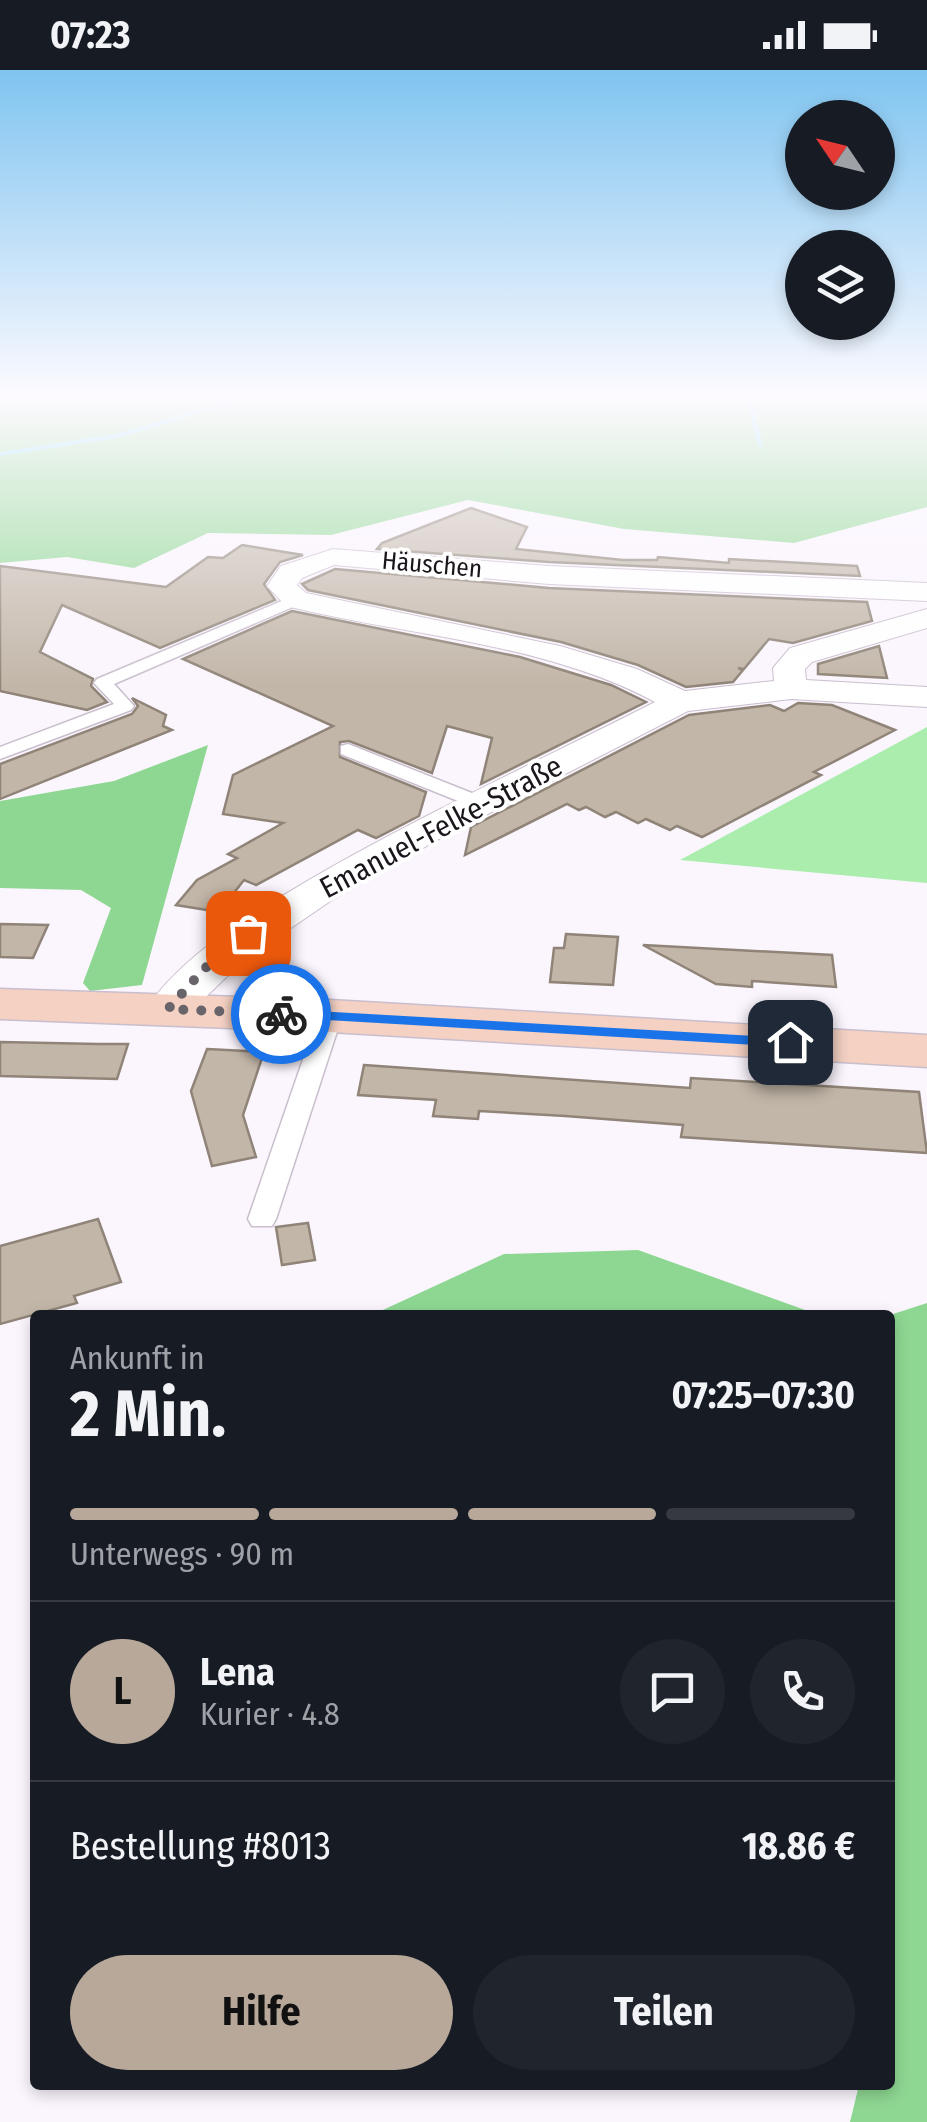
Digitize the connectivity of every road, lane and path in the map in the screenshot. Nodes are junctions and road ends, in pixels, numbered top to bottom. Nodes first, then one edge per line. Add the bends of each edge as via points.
1 (927, 592) edge
2 (296, 600) junction
3 (927, 618) edge
4 (791, 689) junction
5 (927, 697) edge
6 (680, 702) junction
7 (348, 750) dead end
8 (0, 753) edge
9 (480, 802) junction
10 (0, 1004) edge
11 (168, 1009) junction
12 (330, 1016) junction
13 (927, 1051) edge
14 (262, 1218) dead end

1 - 2 street, Häuschen via 548,575 345,557 291,572 282,586
2 - 6 street via 554,655 648,682
2 - 8 lane via 103,682 125,706
3 - 4 street via 801,655 788,668
4 - 5 street, Emanuel-Felke-Straße
4 - 6 street, Emanuel-Felke-Straße
6 - 9 street, Emanuel-Felke-Straße
7 - 9 lane
9 - 11 street, Emanuel-Felke-Straße via 248,933
10 - 11 street
11 - 12 street
12 - 13 street
12 - 14 lane

